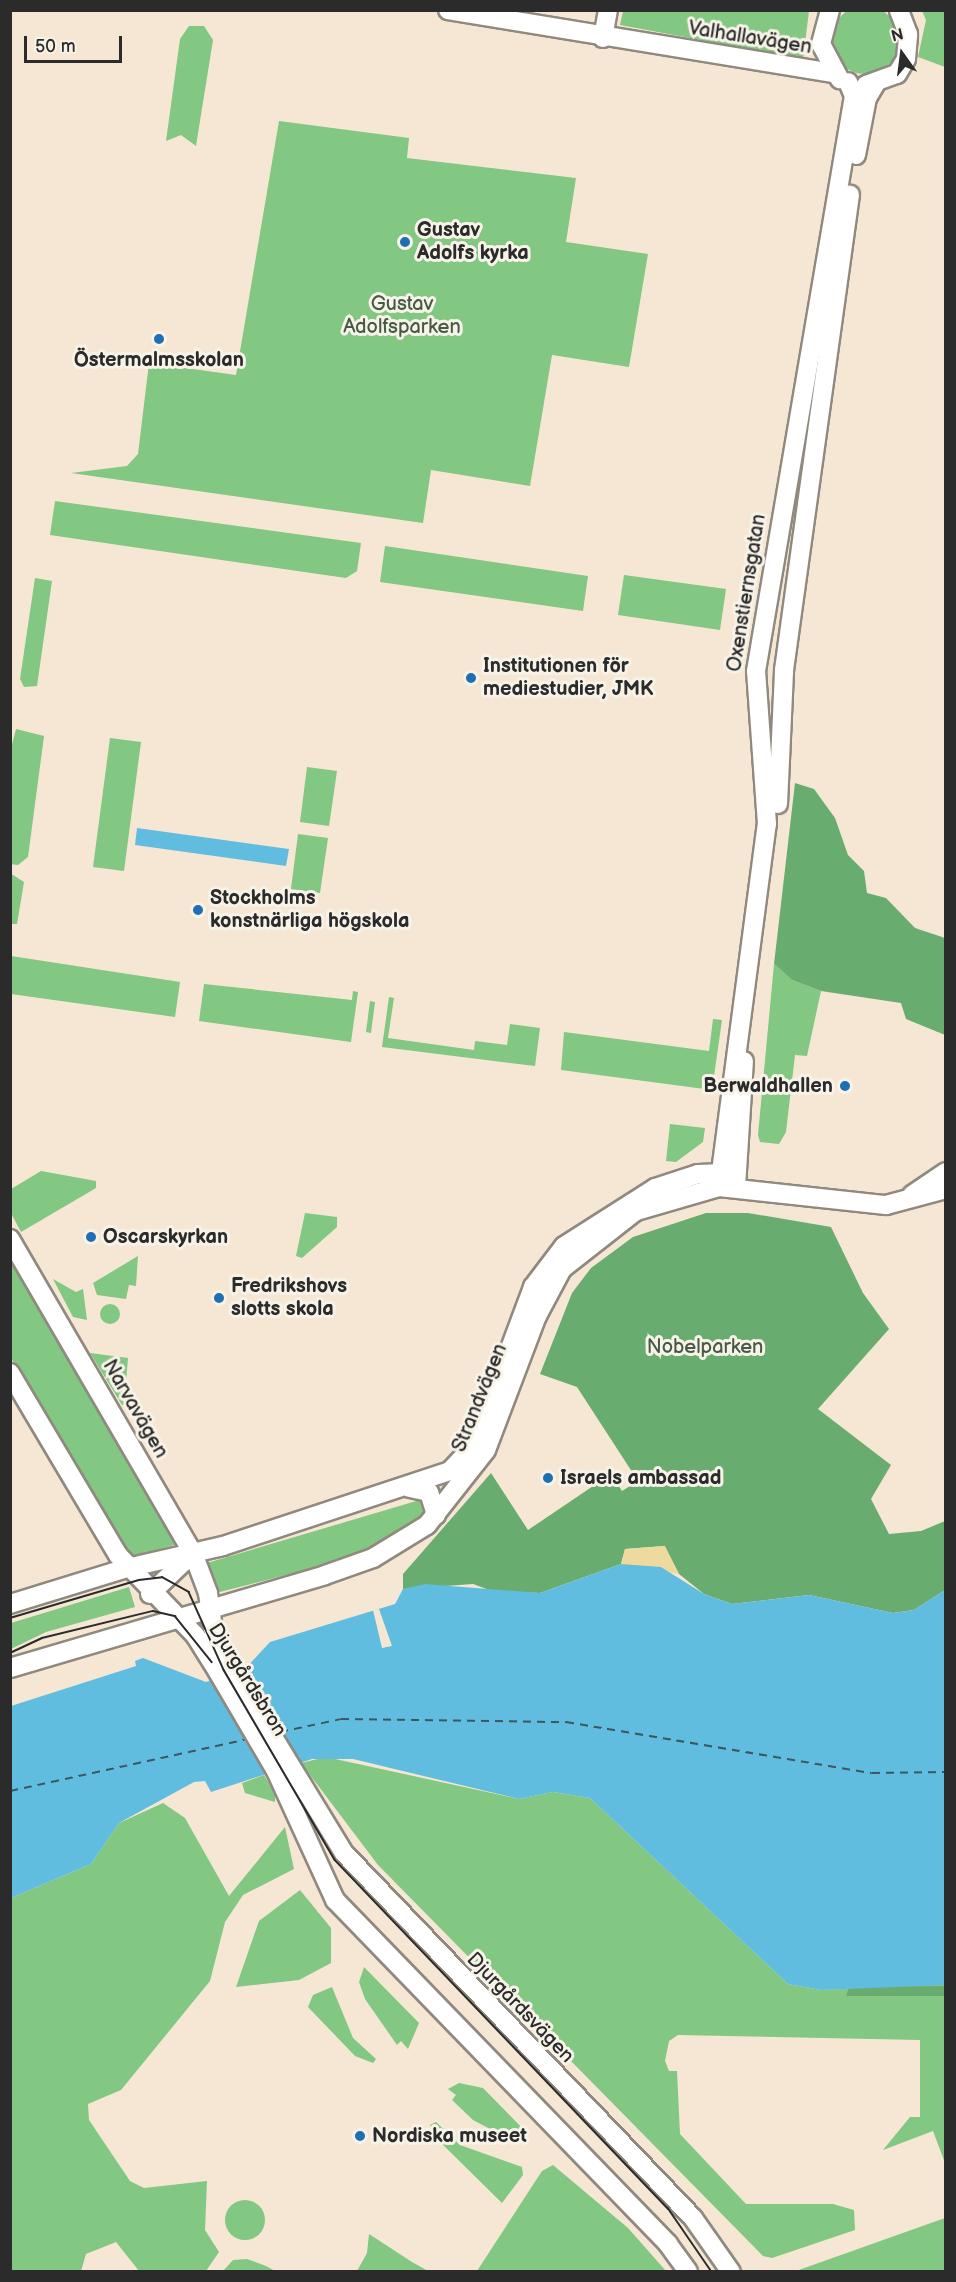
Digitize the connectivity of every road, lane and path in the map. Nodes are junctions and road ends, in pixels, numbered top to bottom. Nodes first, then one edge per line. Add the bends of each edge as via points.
1 (448, 10) edge
2 (608, 10) edge
3 (830, 10) edge
4 (899, 10) edge
5 (603, 38) junction
6 (840, 78) junction
7 (876, 83) junction
8 (760, 641) junction
9 (787, 645) junction
10 (945, 1172) edge
11 (728, 1180) junction
12 (945, 1189) edge
13 (901, 1203) junction
14 (10, 1239) edge
15 (10, 1373) edge
16 (410, 1488) junction
17 (436, 1515) junction
18 (193, 1553) junction
19 (127, 1568) junction
20 (150, 1594) junction
21 (10, 1604) edge
22 (211, 1605) junction
23 (175, 1616) junction
24 (10, 1668) edge
25 (225, 1670) junction
26 (283, 1769) junction
27 (688, 2271) edge
28 (731, 2271) edge

1 - 5 street, Valhallavägen
2 - 5 street
3 - 6 street, Oxenstiernsgatan via 821,44
4 - 7 street via 908,34 906,59 897,74
5 - 6 street, Valhallavägen
6 - 7 street, Valhallavägen
6 - 8 street, Oxenstiernsgatan via 854,96
7 - 9 street via 867,98 856,154
8 - 9 street
8 - 11 street, Oxenstiernsgatan via 756,693 767,825
9 - 11 street via 777,822
10 - 13 street
11 - 13 street
11 - 16 street, Strandvägen via 655,1188 564,1246 533,1287 474,1445 450,1471
11 - 17 street, Strandvägen via 636,1211 575,1255 537,1316 486,1450
12 - 13 street
14 - 18 street, Narvavägen
15 - 19 street
16 - 17 street via 429,1492
16 - 18 street, Strandvägen
17 - 22 street, Strandvägen via 373,1558
18 - 19 street, Strandvägen
18 - 20 street, Strandvägen
18 - 22 street, Narvavägen
19 - 20 street
19 - 21 street, Strandvägen
20 - 23 street
22 - 23 street, Strandvägen
22 - 25 street, Djurgårdsbron via 214,1635
23 - 24 street, Strandvägen
23 - 25 street, Djurgårdsbron
25 - 26 street, Djurgårdsbron
26 - 27 street via 336,1900 669,2244
26 - 28 street, Djurgårdsvägen via 361,1876 693,2218

